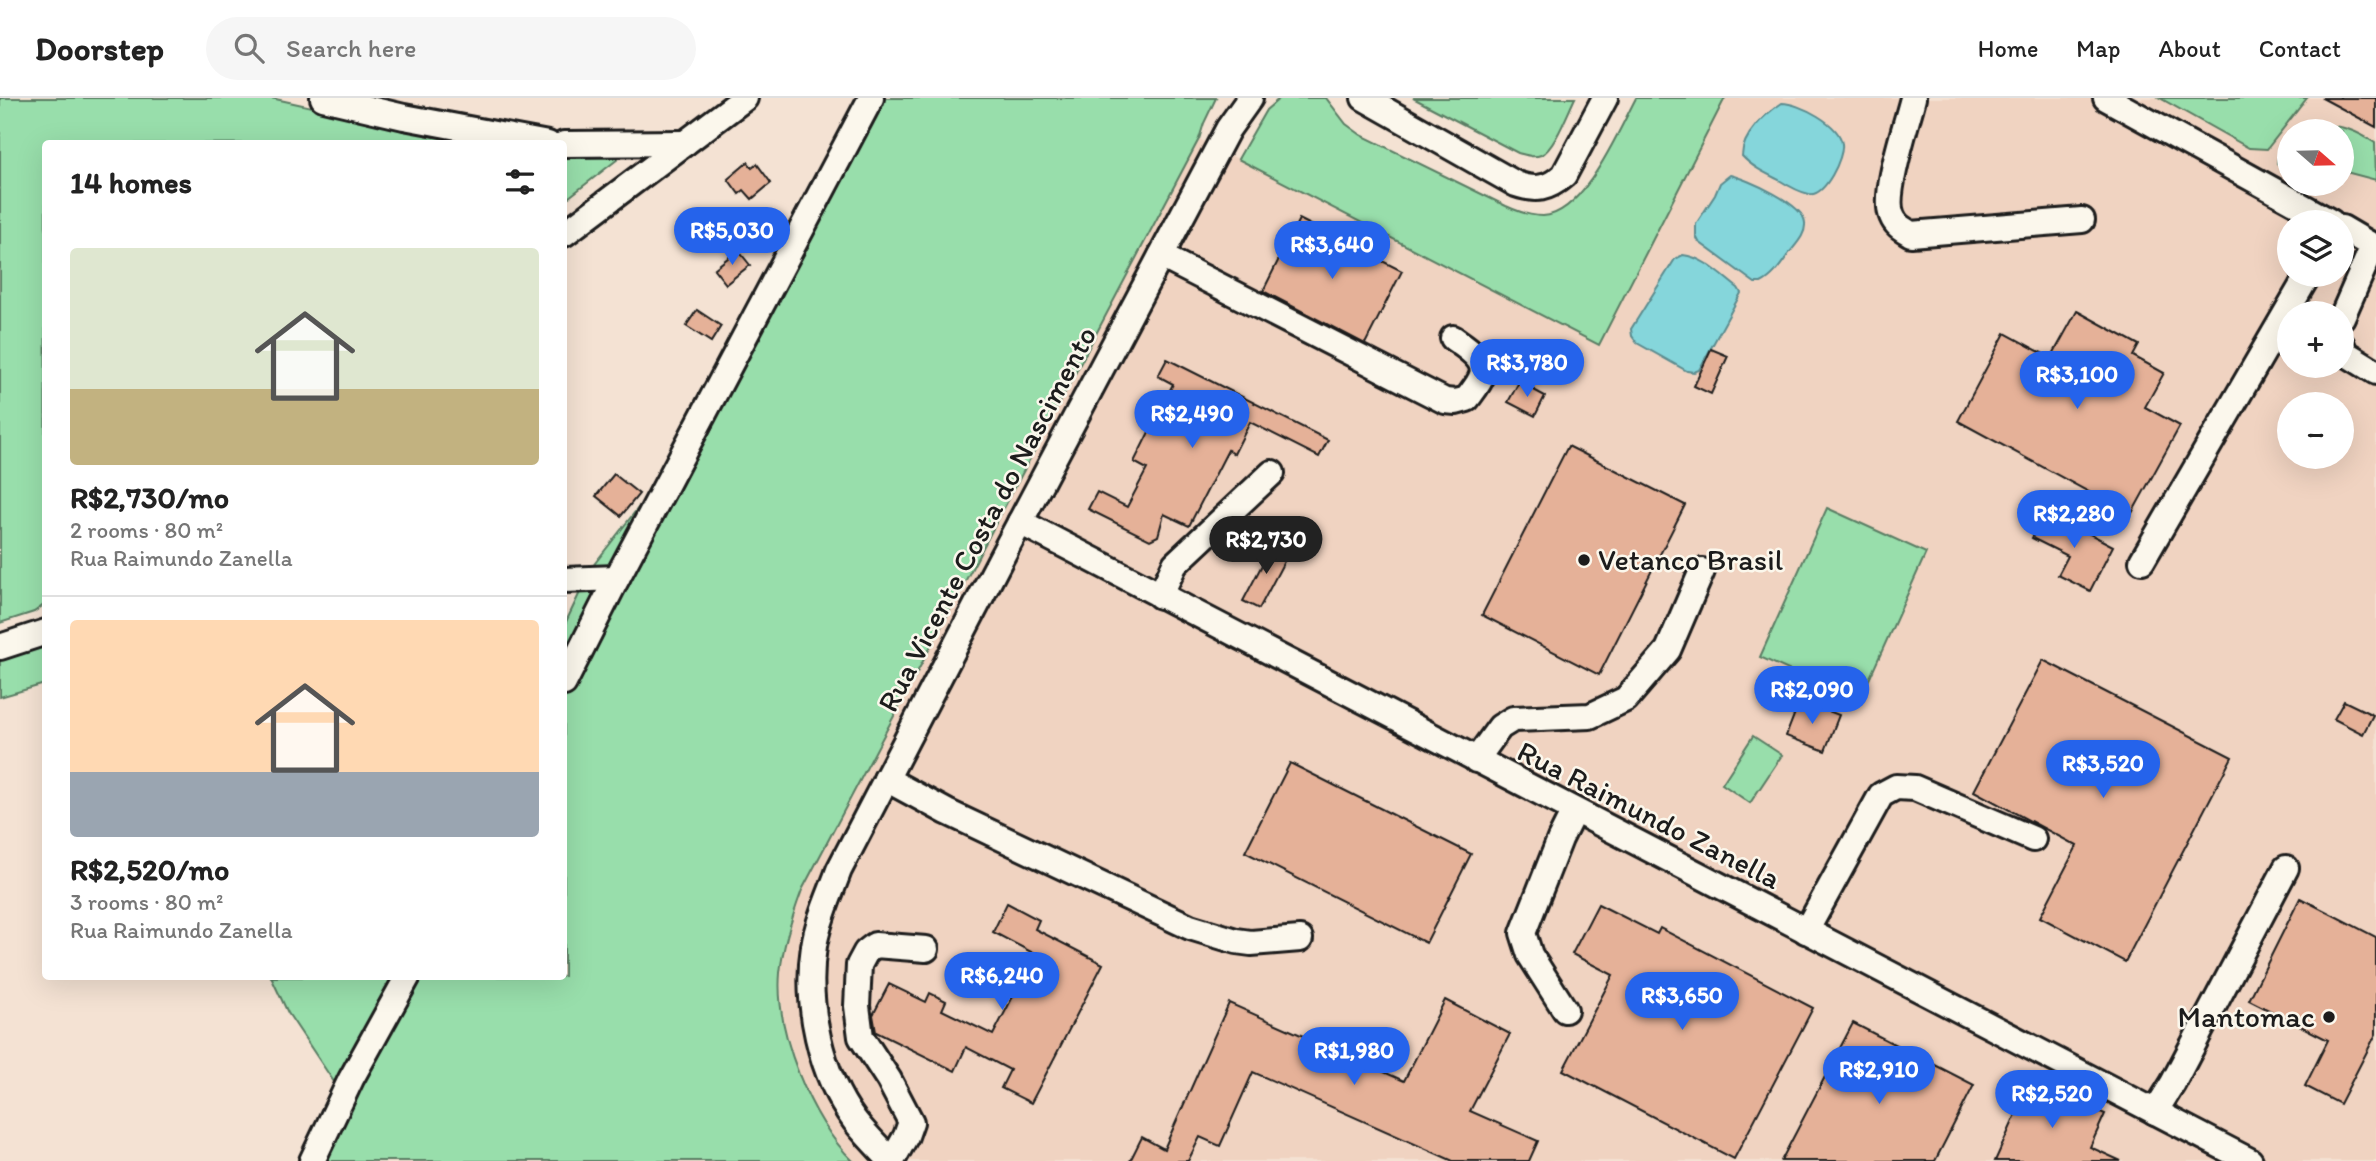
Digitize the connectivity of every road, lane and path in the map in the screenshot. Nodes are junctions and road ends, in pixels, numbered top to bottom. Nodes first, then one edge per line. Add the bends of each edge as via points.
1 (323, 98) edge
2 (745, 98) edge
3 (871, 98) edge
4 (1250, 98) edge
5 (1364, 98) edge
6 (1605, 98) edge
7 (1913, 98) edge
8 (2106, 98) edge
9 (527, 140) edge
10 (685, 143) junction
11 (567, 144) edge
12 (2309, 210) edge
13 (2082, 220) dead end
14 (567, 232) edge
15 (2354, 235) edge
16 (2374, 247) edge
17 (1161, 256) junction
18 (2301, 287) edge
19 (2349, 301) edge
20 (1453, 338) dead end
21 (2354, 357) edge
22 (2374, 365) edge
23 (1272, 473) dead end
24 (1020, 522) junction
25 (2142, 561) dead end
26 (1702, 571) dead end
27 (617, 578) junction
28 (567, 580) edge
29 (1160, 596) junction
30 (42, 633) edge
31 (0, 647) edge
32 (567, 677) edge
33 (1475, 760) junction
34 (886, 779) junction
35 (1574, 811) junction
36 (2033, 839) dead end
37 (2287, 867) dead end
38 (1806, 931) junction
39 (1300, 939) dead end
40 (926, 949) dead end
41 (406, 980) edge
42 (1564, 1010) dead end
43 (2155, 1112) junction
44 (312, 1161) edge
45 (891, 1161) edge
46 (2250, 1161) edge

1 - 9 street
2 - 10 street
3 - 27 street
4 - 17 street, Rua Vicente Costa do Nascimento via 1228,129
5 - 6 street via 1530,189 1542,189 1564,175
7 - 13 street via 1889,195 1890,213 1898,226 1912,234
8 - 12 street
10 - 11 street
10 - 14 street
15 - 16 street
16 - 19 street
17 - 20 street via 1445,401 1456,402 1467,399 1483,375 1478,358
17 - 24 street, Rua Vicente Costa do Nascimento
18 - 25 street
21 - 22 street
23 - 29 street via 1175,564
24 - 29 street, Rua Raimundo Zanella
24 - 34 street, Rua Vicente Costa do Nascimento
26 - 33 street via 1668,650 1626,699 1590,716 1513,719 1500,727
27 - 28 street
27 - 32 street
29 - 33 street, Rua Raimundo Zanella
30 - 31 street
33 - 35 street, Rua Raimundo Zanella
34 - 39 street via 1190,927 1236,942
34 - 45 street, Rua Vicente Costa do Nascimento via 823,910 814,946 812,983 815,1023 829,1073 854,1120
35 - 38 street, Rua Raimundo Zanella
35 - 42 street via 1523,933 1530,955
36 - 38 street via 1915,788 1896,787 1881,795
37 - 43 street
38 - 43 street, Rua Raimundo Zanella
40 - 45 street via 875,945 859,965 861,1037 911,1122
41 - 44 street
43 - 46 street, Rua Raimundo Zanella

